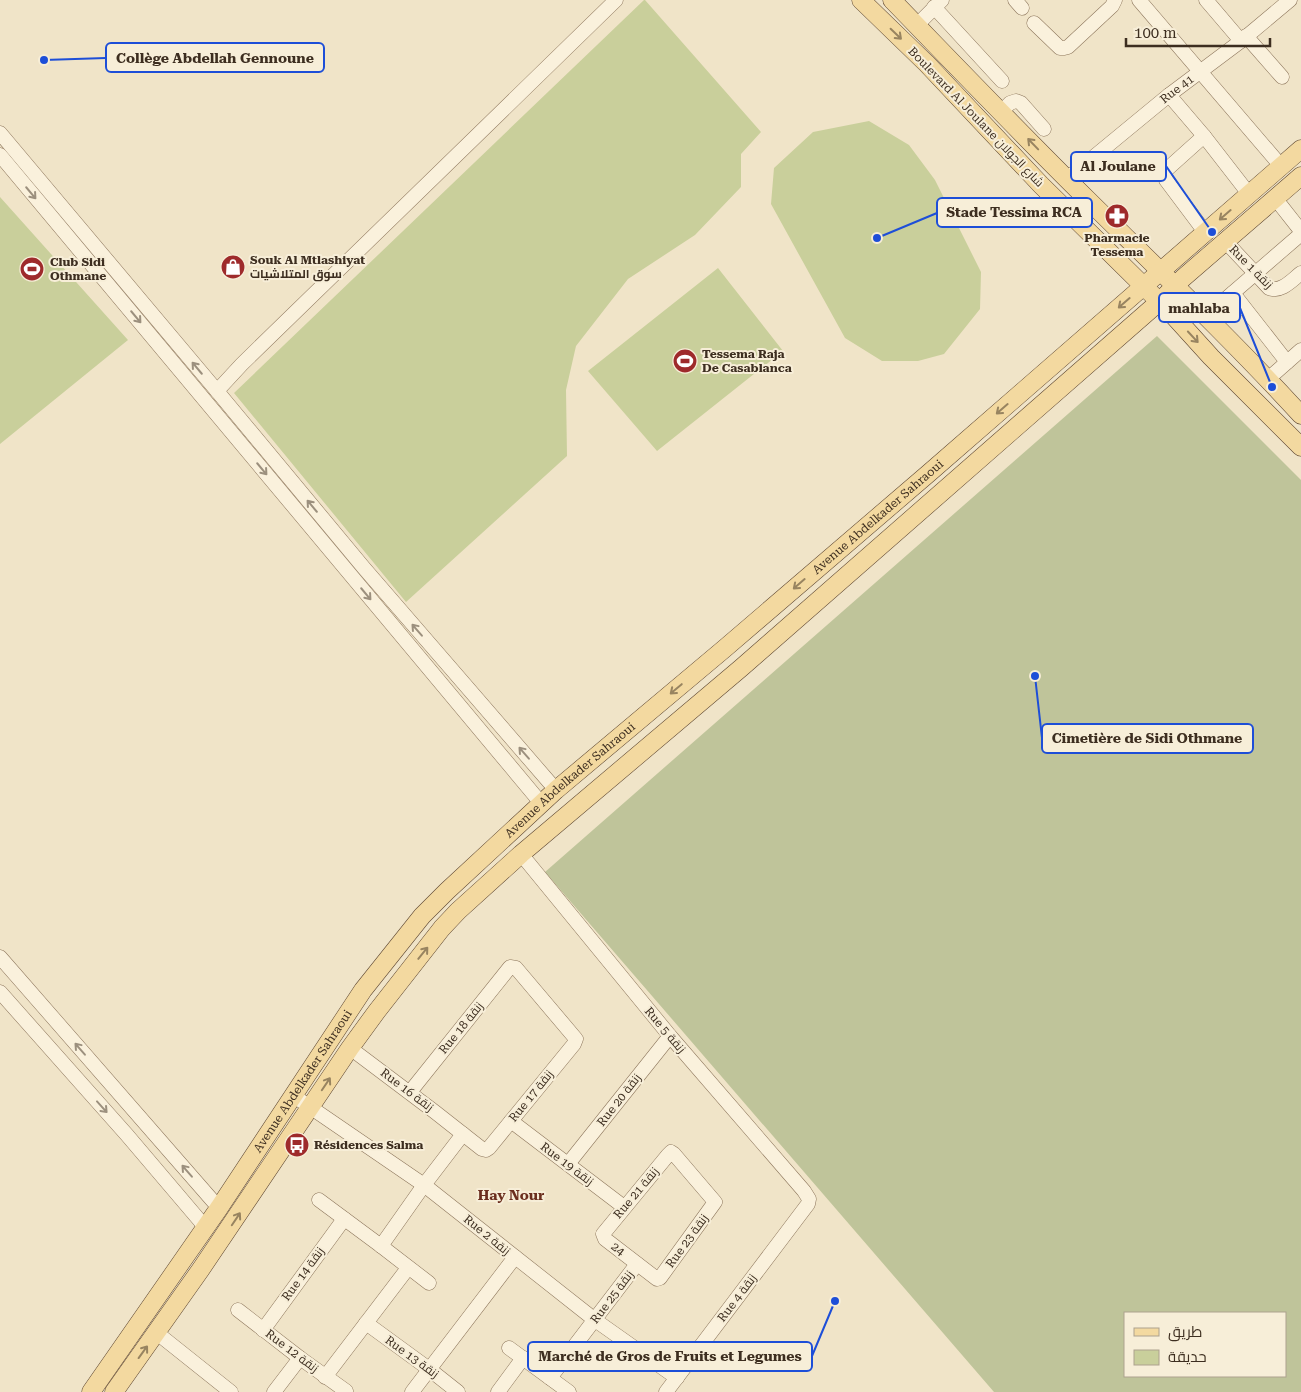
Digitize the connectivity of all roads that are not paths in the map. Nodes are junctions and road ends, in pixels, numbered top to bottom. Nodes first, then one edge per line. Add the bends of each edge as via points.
1 (616, 0) edge
2 (861, 0) edge
3 (892, 0) edge
4 (1115, 0) edge
5 (1139, 0) edge
6 (1206, 0) edge
7 (1290, 0) edge
8 (938, 4) edge
9 (1034, 23) dead end
10 (917, 25) junction
11 (1244, 39) junction
12 (978, 56) junction
13 (962, 71) junction
14 (1200, 71) junction
15 (1282, 77) dead end
16 (1002, 81) dead end
17 (1169, 95) junction
18 (1001, 112) junction
19 (1044, 129) dead end
20 (0, 133) edge
21 (1204, 136) junction
22 (1301, 149) edge
23 (0, 156) edge
24 (1281, 166) junction
25 (1301, 176) edge
26 (1067, 179) junction
27 (1248, 194) junction
28 (1274, 198) junction
29 (1205, 232) junction
30 (1301, 233) edge
31 (1225, 241) junction
32 (1161, 270) junction
33 (1301, 273) edge
34 (1255, 274) junction
35 (1176, 285) junction
36 (1143, 286) junction
37 (1233, 293) junction
38 (1159, 302) junction
39 (1206, 316) junction
40 (1301, 350) edge
41 (1287, 362) junction
42 (1268, 379) junction
43 (216, 391) junction
44 (1301, 415) edge
45 (261, 444) junction
46 (1301, 447) edge
47 (249, 454) junction
48 (724, 649) junction
49 (741, 668) junction
50 (473, 695) junction
51 (460, 706) junction
52 (651, 710) junction
53 (668, 729) junction
54 (556, 790) junction
55 (541, 803) junction
56 (521, 854) junction
57 (0, 957) edge
58 (0, 992) edge
59 (670, 1036) junction
60 (576, 1041) joint
61 (350, 1048) junction
62 (410, 1092) junction
63 (294, 1096) junction
64 (310, 1108) junction
65 (511, 1121) junction
66 (463, 1134) junction
67 (486, 1150) joint
68 (568, 1164) junction
69 (424, 1185) junction
70 (318, 1200) dead end
71 (715, 1202) joint
72 (808, 1204) joint
73 (624, 1207) junction
74 (219, 1208) junction
75 (344, 1219) junction
76 (206, 1228) junction
77 (602, 1236) joint
78 (381, 1246) junction
79 (515, 1257) junction
80 (637, 1264) junction
81 (408, 1268) junction
82 (658, 1279) joint
83 (429, 1284) dead end
84 (238, 1310) dead end
85 (595, 1320) junction
86 (366, 1323) junction
87 (263, 1330) junction
88 (157, 1333) junction
89 (509, 1348) dead end
90 (300, 1358) junction
91 (523, 1358) junction
92 (429, 1369) junction
93 (325, 1377) junction
94 (550, 1378) junction
95 (677, 1378) junction
96 (346, 1391) edge
97 (91, 1392) edge
98 (114, 1392) edge
99 (231, 1392) edge
100 (274, 1392) edge
101 (412, 1392) edge
102 (458, 1392) edge
103 (498, 1392) edge
104 (570, 1392) edge
105 (666, 1392) edge

1 - 43 street
2 -> 36 main road, Boulevard Al Joulane شارع الجولان
3 - 10 main road, Boulevard Al Joulane شارع الجولان
4 - 9 street via 1068,47 1060,48
5 - 14 street
6 - 11 street
7 - 11 street, Rue 41
8 - 10 street
8 - 12 street
10 - 13 main road, Boulevard Al Joulane شارع الجولان
11 - 14 street, Rue 41
11 - 15 street
12 - 13 street
12 - 16 street
13 - 18 main road, Boulevard Al Joulane شارع الجولان
14 - 17 street, Rue 41
14 - 24 street
17 - 21 street
17 - 26 street, Rue 41
18 - 19 street via 1016,101
26 -> 18 main road, Boulevard Al Joulane شارع الجولان
43 -> 20 street
21 - 27 street
21 - 29 street via 1164,175
22 - 24 main road, Avenue Abdelkader Sahraoui
23 -> 47 street
24 - 27 main road, Avenue Abdelkader Sahraoui
25 - 28 main road, Avenue Abdelkader Sahraoui
26 - 32 main road, Boulevard Al Joulane شارع الجولان
27 -> 29 main road, Avenue Abdelkader Sahraoui
28 - 30 street
28 - 31 main road, Avenue Abdelkader Sahraoui
29 - 32 main road, Avenue Abdelkader Sahraoui
30 - 34 street
31 - 34 street, Rue 1 زنقة
31 - 35 main road, Avenue Abdelkader Sahraoui
32 - 35 main road, Boulevard Al Joulane شارع الجولان
32 - 36 main road, Avenue Abdelkader Sahraoui
33 - 34 street, Rue 1 زنقة via 1274,290
34 - 37 street
35 - 38 main road, Avenue Abdelkader Sahraoui
35 - 39 main road, Boulevard Al Joulane شارع الجولان
36 - 38 main road, Boulevard Al Joulane شارع الجولان
36 -> 48 main road, Avenue Abdelkader Sahraoui
37 - 39 street
37 - 41 street
38 -> 46 main road, Boulevard Al Joulane شارع الجولان
38 - 49 main road, Avenue Abdelkader Sahraoui
39 - 42 main road, Boulevard Al Joulane شارع الجولان
40 - 41 street
41 - 42 street
42 - 44 main road, Boulevard Al Joulane شارع الجولان
43 - 45 street
45 - 47 street
50 -> 45 street
47 -> 51 street
48 - 49 main road
48 -> 52 main road, Avenue Abdelkader Sahraoui
49 - 53 main road, Avenue Abdelkader Sahraoui
50 - 51 street
54 -> 50 street
51 - 55 street
52 - 53 main road
52 - 54 main road, Avenue Abdelkader Sahraoui
53 - 56 main road, Avenue Abdelkader Sahraoui
54 - 55 main road, Avenue Abdelkader Sahraoui
55 - 63 main road, Avenue Abdelkader Sahraoui via 422,916 363,990
56 - 59 street, Rue 5 زنقة
61 -> 56 main road, Avenue Abdelkader Sahraoui via 442,928
74 -> 57 street
58 -> 76 street
59 - 68 street, Rue 20 زنقة
59 - 72 street, Rue 5 زنقة via 804,1191
60 - 62 street, Rue 18 زنقة via 513,966
60 - 65 street, Rue 17 زنقة
61 - 62 street, Rue 16 زنقة
64 -> 61 main road, Avenue Abdelkader Sahraoui
62 - 66 street, Rue 16 زنقة
63 - 64 street, Rue 2 زنقة
63 - 74 main road, Avenue Abdelkader Sahraoui
64 - 69 street, Rue 2 زنقة
88 -> 64 main road, Avenue Abdelkader Sahraoui
65 - 67 street, Rue 17 زنقة
65 - 68 street, Rue 19 زنقة
66 - 67 street, Rue 16 زنقة
66 - 69 street
68 - 73 street, Rue 19 زنقة
69 - 78 street
69 - 79 street, Rue 2 زنقة
70 - 75 street
71 - 73 street, Rue 21 زنقة via 671,1152
71 - 82 street, Rue 23 زنقة
72 - 95 street, Rue 4 زنقة
73 - 77 street, Rue 21 زنقة
74 - 76 main road, Avenue Abdelkader Sahraoui
75 - 78 street
75 - 87 street, Rue 14 زنقة
76 - 97 main road, Avenue Abdelkader Sahraoui
77 - 80 street, 24
78 - 81 street
79 - 85 street, Rue 2 زنقة
79 - 92 street
80 - 82 street, 24
80 - 85 street, Rue 25 زنقة
81 - 83 street
81 - 86 street
84 - 87 street, Rue 12 زنقة
85 - 94 street, Rue 25 زنقة
85 - 95 street, Rue 2 زنقة
86 - 92 street, Rue 13 زنقة
86 - 93 street
87 - 90 street, Rue 12 زنقة
98 -> 88 main road, Avenue Abdelkader Sahraoui
88 - 99 street
89 - 91 street
90 - 93 street, Rue 12 زنقة
90 - 100 street
91 - 94 street
91 - 103 street
92 - 101 street
92 - 102 street, Rue 13 زنقة
93 - 96 street, Rue 12 زنقة
94 - 104 street
95 - 105 street, Rue 4 زنقة

